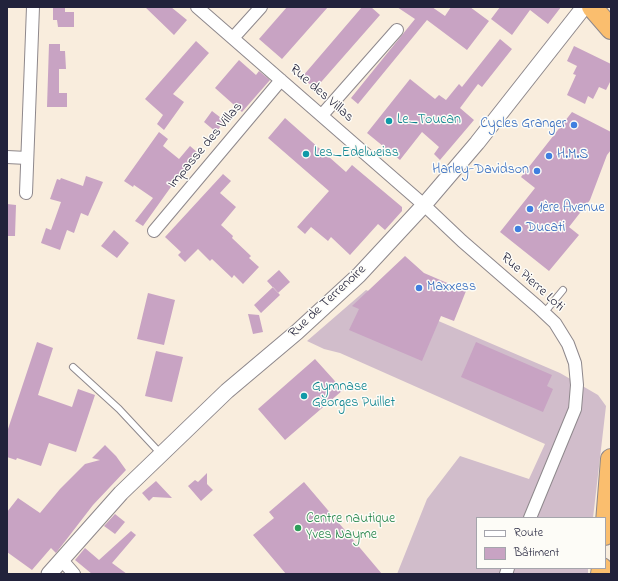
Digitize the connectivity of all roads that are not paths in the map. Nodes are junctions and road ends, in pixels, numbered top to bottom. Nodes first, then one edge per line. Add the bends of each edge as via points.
1 (33, 7) edge
2 (197, 7) edge
3 (261, 7) edge
4 (584, 7) edge
5 (592, 7) edge
6 (611, 29) edge
7 (397, 30) dead end
8 (233, 38) junction
9 (281, 80) junction
10 (322, 115) junction
11 (7, 158) edge
12 (27, 158) junction
13 (26, 193) dead end
14 (424, 205) junction
15 (154, 231) dead end
16 (563, 290) dead end
17 (544, 313) junction
18 (73, 367) dead end
19 (161, 454) junction
20 (611, 459) edge
21 (611, 509) edge
22 (530, 517) edge
23 (606, 522) edge
24 (606, 540) edge
25 (61, 559) junction
26 (49, 574) edge
27 (74, 574) edge

1 - 12 street
2 - 8 street, Rue des Villas
3 - 8 street
4 - 14 street, Rue de Terrenoire via 477,143
5 - 6 highway
7 - 10 street
8 - 9 street, Rue des Villas
9 - 10 street, Rue des Villas
9 - 15 street, Impasse des Villas
10 - 14 street, Rue des Villas
11 - 12 street
12 - 13 street
14 - 17 street, Rue Pierre Loti
14 - 19 street, Rue de Terrenoire via 358,275 297,332 228,390
16 - 17 lane
17 - 22 street, Rue Pierre Loti via 555,323 568,344 575,363 577,385 575,410
18 - 19 lane via 119,409
19 - 25 street, Rue de Terrenoire via 121,493
20 - 23 highway
21 - 24 highway
25 - 26 street, Rue de Terrenoire
25 - 27 street

